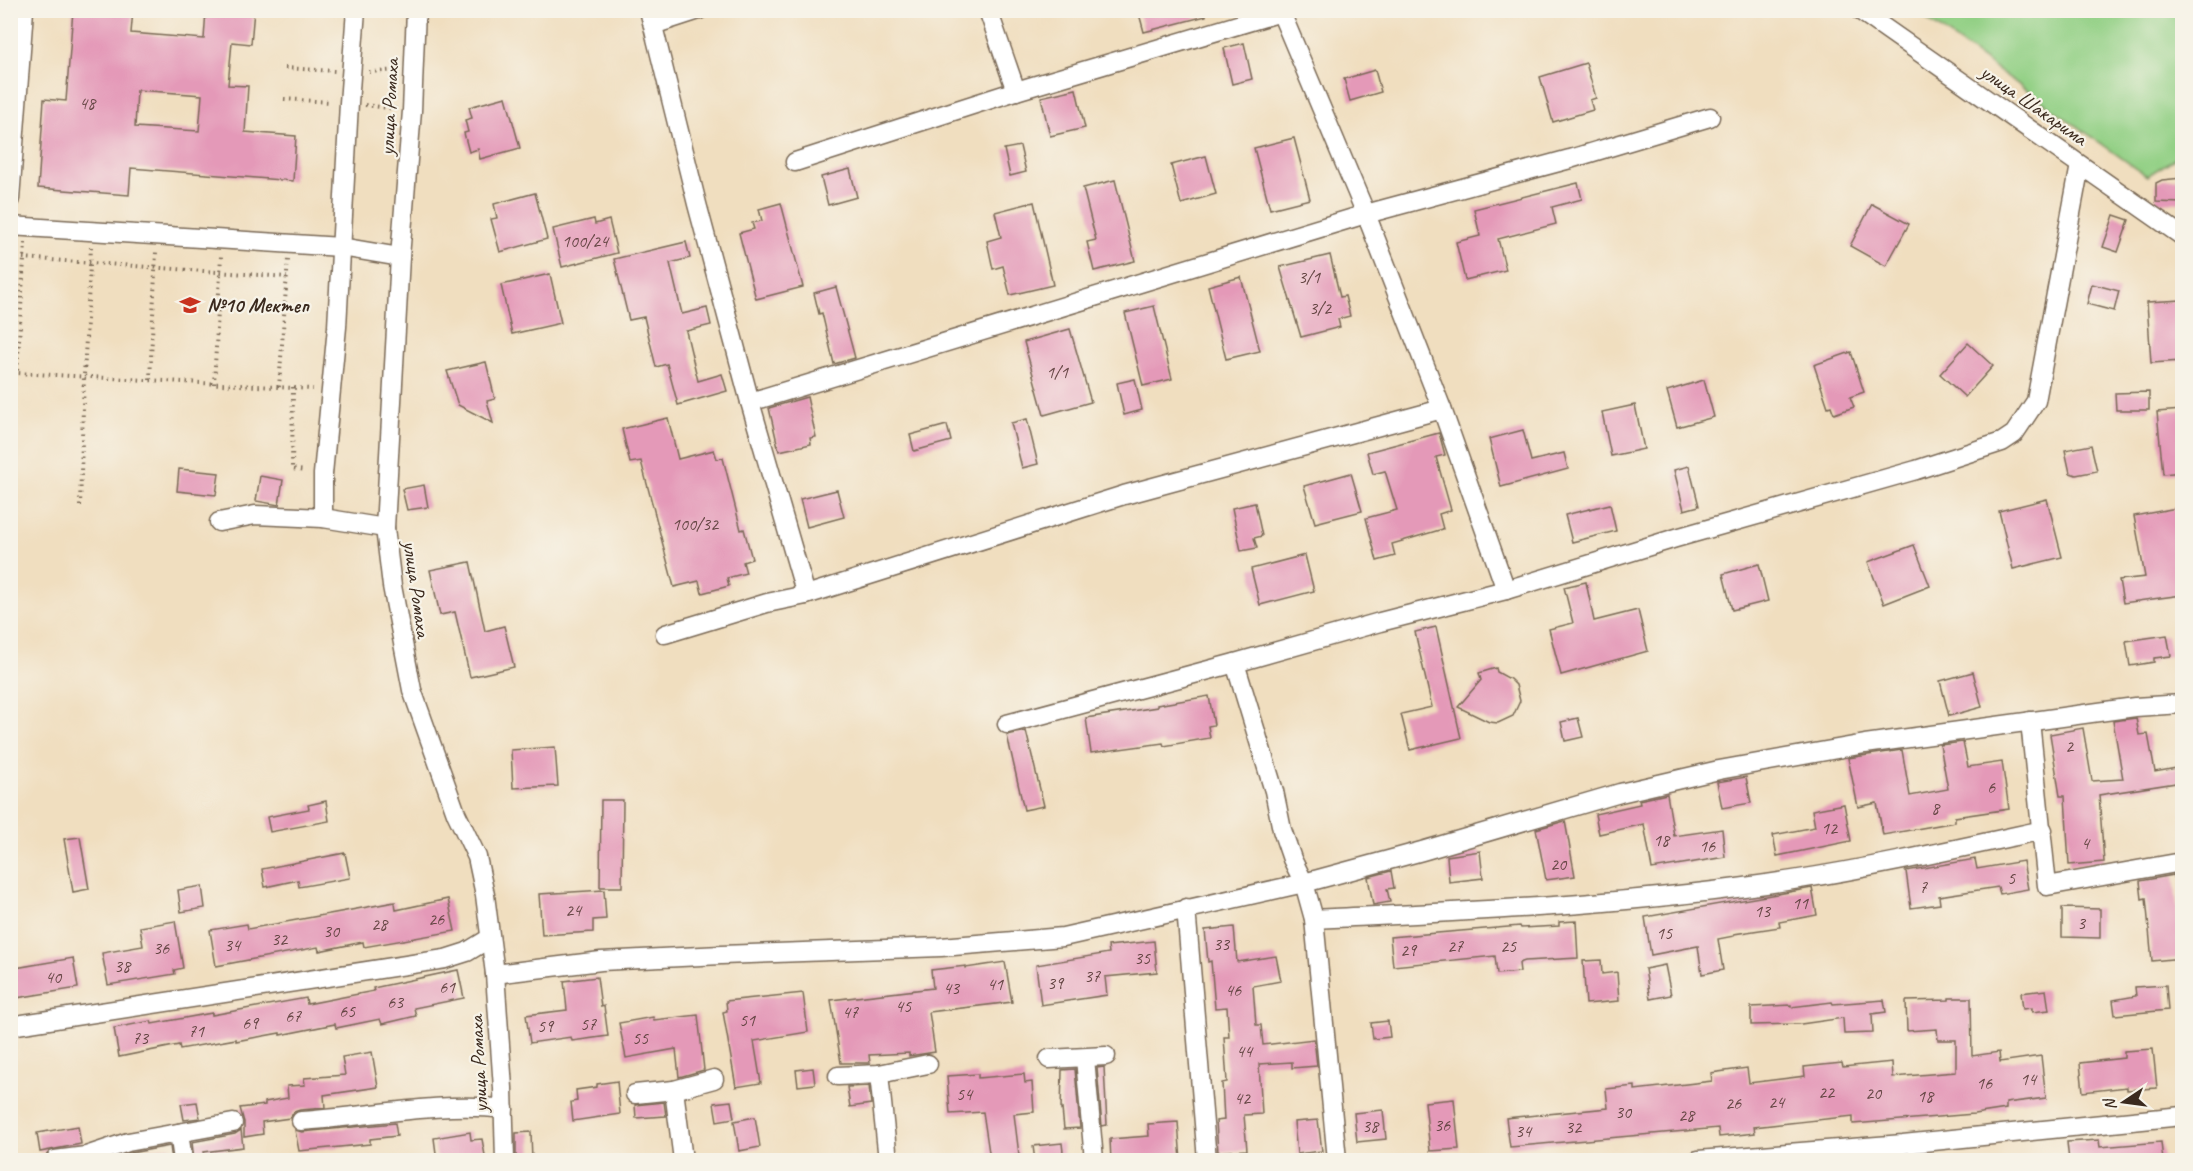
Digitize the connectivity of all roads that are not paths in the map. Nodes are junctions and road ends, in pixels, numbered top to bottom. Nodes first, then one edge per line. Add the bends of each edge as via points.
1 (24, 10) edge
2 (356, 10) edge
3 (416, 10) edge
4 (699, 10) edge
5 (988, 10) edge
6 (1859, 10) edge
7 (1283, 11) edge
8 (651, 18) edge
9 (1016, 91) junction
10 (1710, 117) dead end
11 (795, 162) dead end
12 (2080, 165) junction
13 (10, 198) edge
14 (1366, 214) junction
15 (19, 227) edge
16 (2182, 236) edge
17 (341, 247) junction
18 (400, 257) junction
19 (750, 402) junction
20 (1442, 408) junction
21 (322, 518) junction
22 (219, 522) dead end
23 (385, 528) junction
24 (1506, 590) junction
25 (806, 595) junction
26 (665, 634) dead end
27 (1235, 663) junction
28 (2182, 704) edge
29 (2030, 721) junction
30 (1007, 724) dead end
31 (2043, 830) junction
32 (2182, 862) edge
33 (1304, 883) junction
34 (1186, 908) junction
35 (1314, 918) junction
36 (490, 938) junction
37 (495, 974) junction
38 (10, 1026) edge
39 (1106, 1056) dead end
40 (1085, 1058) junction
41 (1049, 1059) dead end
42 (928, 1064) dead end
43 (879, 1074) junction
44 (838, 1076) dead end
45 (714, 1079) dead end
46 (674, 1090) junction
47 (635, 1094) dead end
48 (504, 1109) junction
49 (2182, 1116) edge
50 (301, 1121) dead end
51 (233, 1123) dead end
52 (179, 1133) junction
53 (55, 1161) edge
54 (183, 1161) edge
55 (505, 1161) edge
56 (683, 1161) edge
57 (888, 1161) edge
58 (1094, 1161) edge
59 (1208, 1161) edge
60 (1336, 1161) edge
61 (1698, 1161) edge

1 - 13 street
2 - 17 street
3 - 18 street, улица Ромаха
4 - 8 street
5 - 9 street
6 - 12 street, улица Шакарима
7 - 9 street
7 - 14 street
8 - 19 street
9 - 11 street
10 - 14 street
12 - 16 street, улица Шакарима
12 - 24 street via 2036,400 2014,434 2002,442 1916,470
14 - 19 street
14 - 20 street
15 - 17 street
17 - 18 street
17 - 21 street
18 - 23 street, улица Ромаха
19 - 25 street
20 - 24 street
20 - 25 street via 1124,495
21 - 22 street via 255,515
21 - 23 street
23 - 36 street, улица Ромаха via 411,690 456,813 477,857
24 - 27 street
25 - 26 street
27 - 30 street
27 - 33 street via 1288,850
28 - 29 street
29 - 31 street
29 - 33 street via 1865,744 1708,773 1620,793
31 - 32 street via 2047,886
31 - 35 street via 1781,882 1644,898
33 - 34 street
33 - 35 street
34 - 37 street via 1063,937 1000,944 601,961
34 - 59 street
35 - 60 street
36 - 37 street, улица Ромаха
36 - 38 street via 446,959
37 - 48 street, улица Ромаха
39 - 40 street
40 - 41 street
40 - 58 street
42 - 43 street
43 - 44 street
43 - 57 street
45 - 46 street
46 - 47 street
46 - 56 street
48 - 50 street via 429,1109
48 - 55 street, улица Ромаха
49 - 61 street
51 - 52 street
52 - 53 street
52 - 54 street

